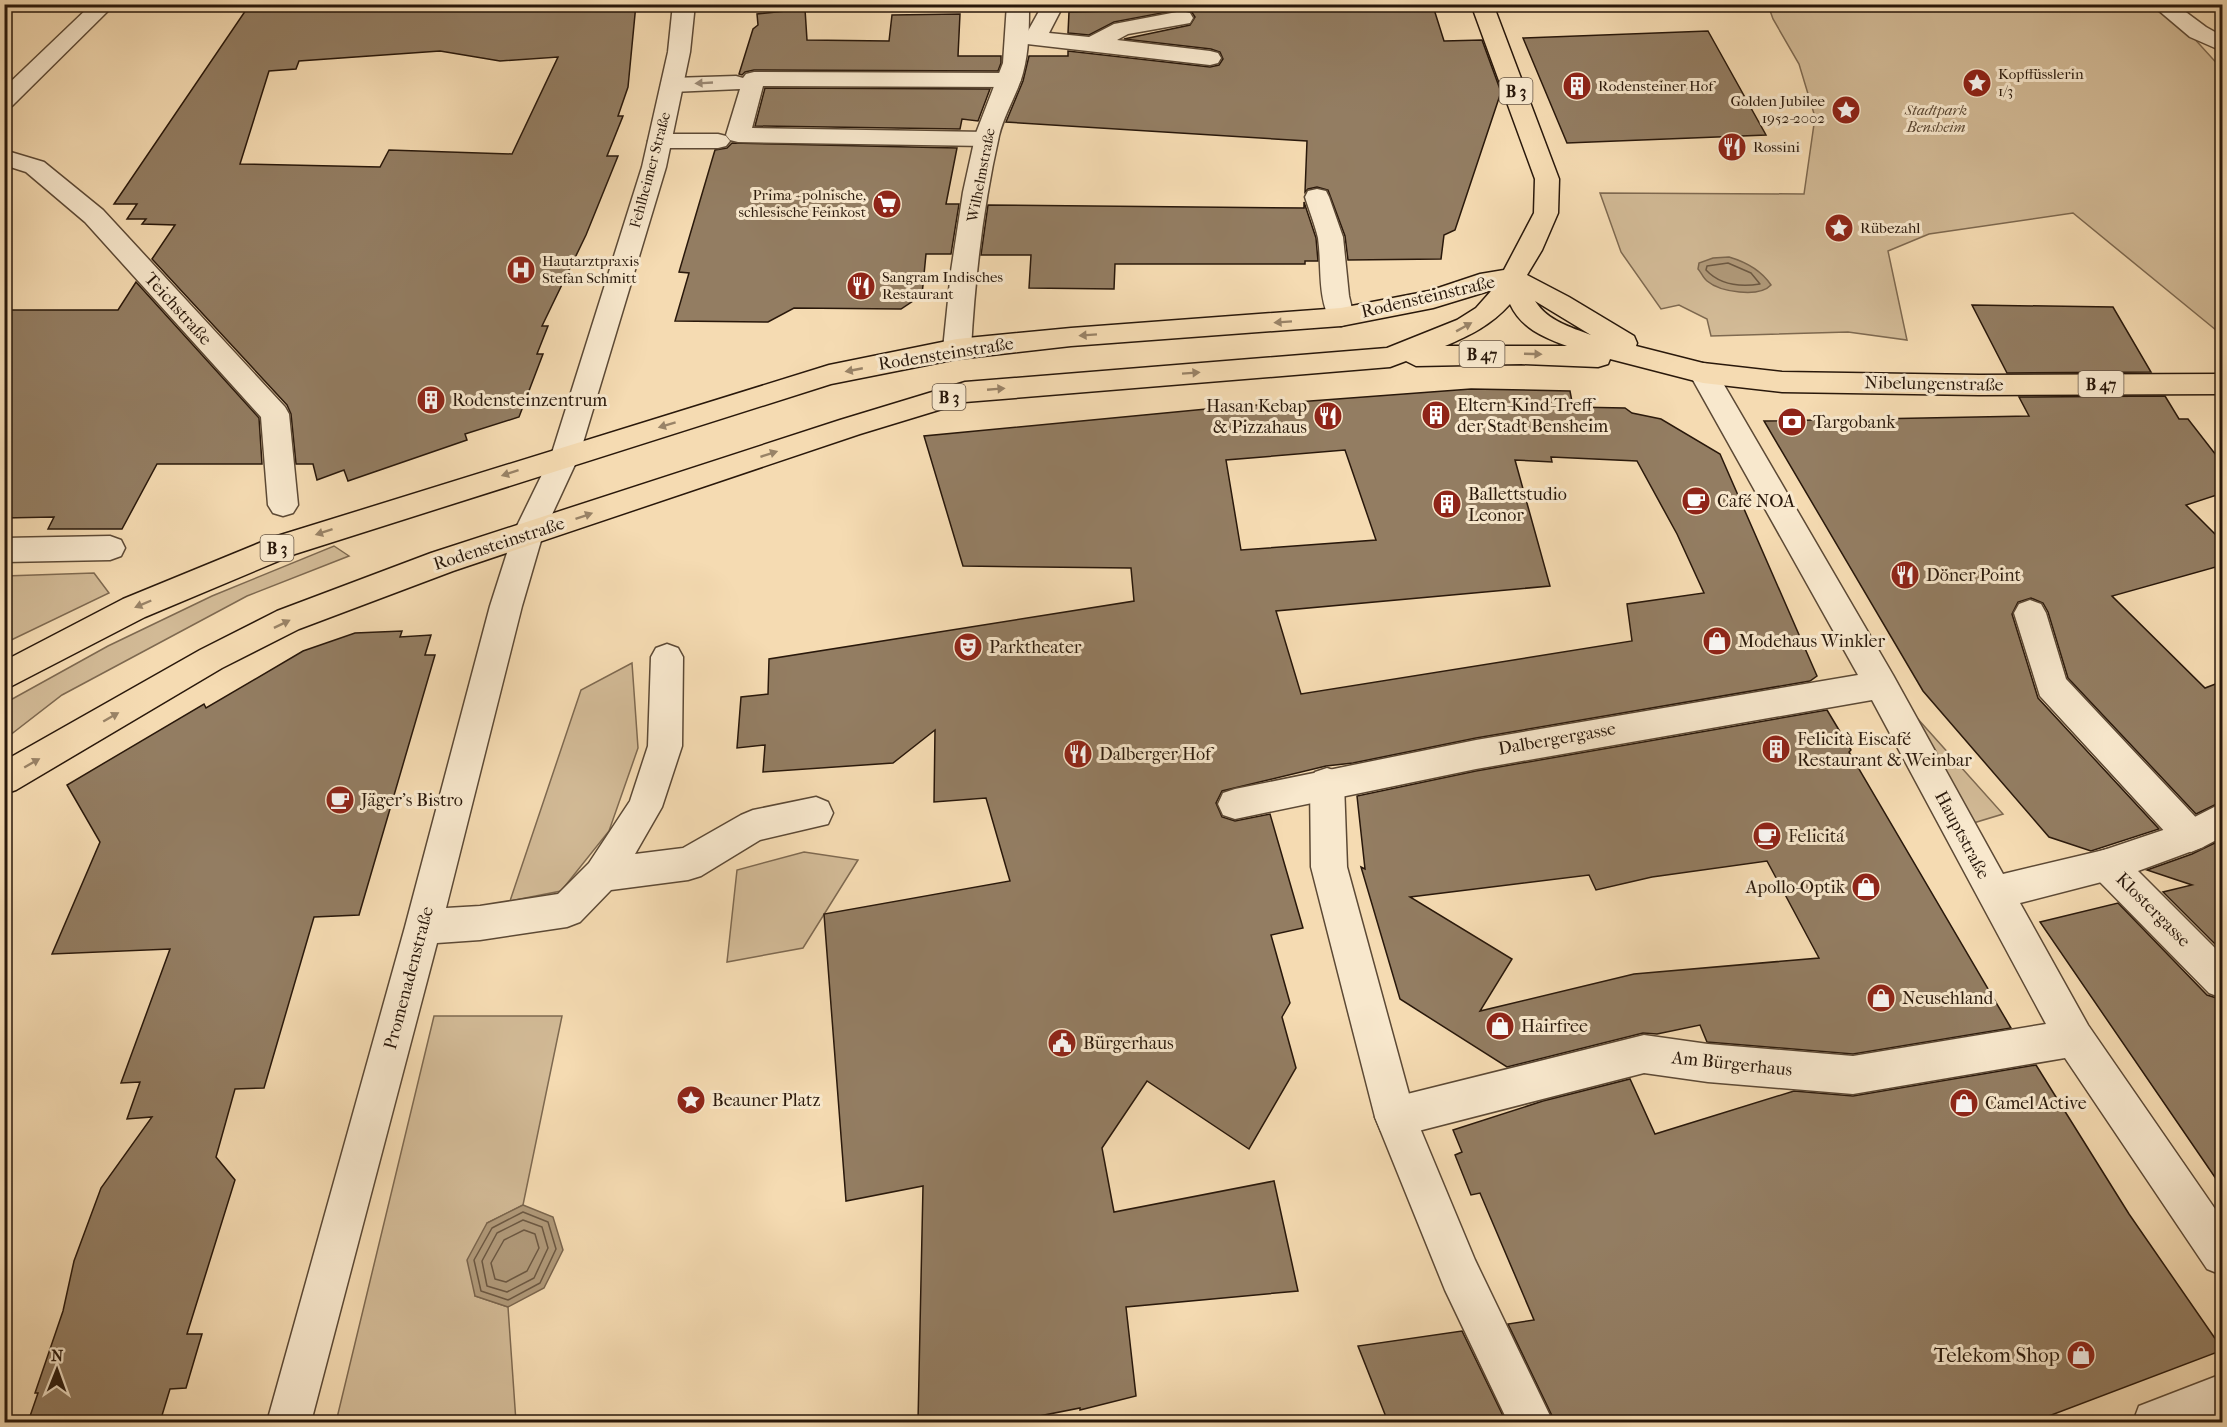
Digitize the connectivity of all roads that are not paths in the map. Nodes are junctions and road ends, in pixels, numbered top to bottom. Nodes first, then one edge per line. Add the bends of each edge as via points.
1 (105, 4) edge
2 (684, 4) edge
3 (1018, 4) edge
4 (1053, 4) edge
5 (1482, 4) edge
6 (2161, 4) edge
7 (1182, 18) dead end
8 (1027, 37) junction
9 (1092, 44) junction
10 (2223, 44) edge
11 (1210, 58) dead end
12 (1010, 80) junction
13 (736, 83) dead end
14 (672, 85) junction
15 (4, 101) edge
16 (986, 140) junction
17 (660, 141) junction
18 (718, 141) dead end
19 (4, 157) edge
20 (1317, 197) dead end
21 (1511, 278) junction
22 (1341, 317) junction
23 (957, 349) junction
24 (1390, 357) junction
25 (1649, 359) junction
26 (1702, 373) junction
27 (2223, 384) edge
28 (565, 456) junction
29 (283, 505) dead end
30 (528, 534) junction
31 (110, 548) dead end
32 (4, 550) edge
33 (2030, 613) dead end
34 (667, 657) dead end
35 (4, 677) edge
36 (1881, 685) junction
37 (4, 779) edge
38 (1327, 783) junction
39 (1235, 804) dead end
40 (816, 813) dead end
41 (2223, 819) edge
42 (2192, 836) junction
43 (2108, 865) junction
44 (602, 875) junction
45 (1993, 893) junction
46 (423, 927) junction
47 (2223, 980) edge
48 (2074, 1038) junction
49 (1395, 1117) junction
50 (2223, 1254) edge
51 (2223, 1396) edge
52 (289, 1422) edge
53 (1531, 1422) edge
54 (2155, 1422) edge

1 - 15 street
2 - 14 street, Fehlheimer Straße
3 - 8 street, Wilhelmstraße
4 - 8 street
5 - 21 main road, B 3 via 1547,179 1546,213
6 - 10 street via 2198,32
7 - 9 street via 1122,29
8 - 9 street
8 - 12 street, Wilhelmstraße
9 - 11 street
12 - 16 street, Wilhelmstraße via 994,111
12 - 16 street via 754,79 738,135
13 -> 14 street
14 - 17 street, Fehlheimer Straße
16 - 23 street, Wilhelmstraße via 960,301
17 - 18 street
17 - 28 street, Fehlheimer Straße
19 - 29 street, Teichstraße via 35,167 94,216 275,414
20 - 22 street via 1330,237
21 - 22 main road, Rodensteinstraße / B 3 via 1433,299
24 -> 21 main road, Rodensteinstraße / B 3 via 1466,327 1500,298
21 - 25 main road, Nibelungenstraße / B 47 via 1525,308 1549,328 1588,344
22 -> 23 main road, Rodensteinstraße / B 3
23 -> 28 main road, Rodensteinstraße / B 3 via 829,375
24 -> 25 main road, B 47 via 1521,354
30 -> 24 main road, Rodensteinstraße / B 3 via 965,392
25 - 26 main road, Nibelungenstraße / B 47
26 - 27 main road, Nibelungenstraße / B 47 via 1794,382
26 - 36 street, Hauptstraße
28 - 30 street, Fehlheimer Straße
28 -> 35 main road, Rodensteinstraße / B 3 via 285,545 134,608
37 -> 30 main road, Rodensteinstraße / B 3 via 211,659 288,620 360,591
30 - 46 street, Promenadenstraße via 500,626
31 - 32 street
33 - 42 street via 2052,686
34 - 44 street via 665,746 645,807
36 - 38 street, Dalbergergasse via 1506,747
36 - 45 street, Hauptstraße
38 - 39 street, Dalbergergasse
38 - 49 street via 1329,867
40 - 44 street via 753,826 688,864
41 - 42 street
42 - 43 street
43 - 45 street
43 - 47 street, Klostergasse
44 - 46 street via 567,910
45 - 48 street, Hauptstraße
46 - 52 street, Promenadenstraße
48 - 49 street, Am Bürgerhaus via 1853,1075 1708,1064 1644,1054
48 - 50 street, Hauptstraße
49 - 53 street via 1460,1275
51 - 54 street

